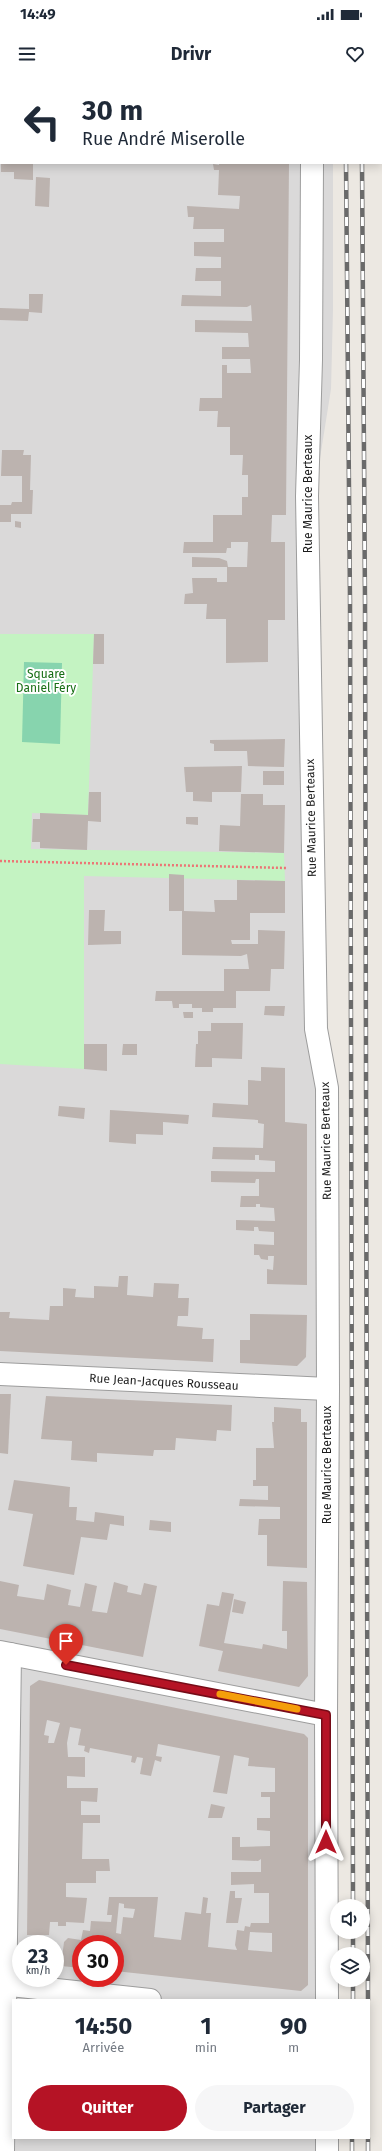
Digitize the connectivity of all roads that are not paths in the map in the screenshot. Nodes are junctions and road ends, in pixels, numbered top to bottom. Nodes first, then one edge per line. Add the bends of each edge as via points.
1 (312, 164) edge
2 (0, 1374) edge
3 (328, 1389) junction
4 (5, 1653) edge
5 (326, 1715) junction
6 (3, 1985) edge
7 (140, 1999) edge
8 (328, 1999) edge
9 (327, 2139) edge
10 (3, 2151) edge
11 (327, 2151) edge

1 - 3 street, Rue Maurice Berteaux via 307,496 317,1041 327,1088
2 - 3 street, Rue Jean-Jacques Rousseau
3 - 5 street, Rue Maurice Berteaux
4 - 5 street
4 - 6 street
5 - 8 street, Rue Maurice Berteaux
6 - 7 street
6 - 10 street
9 - 11 street

